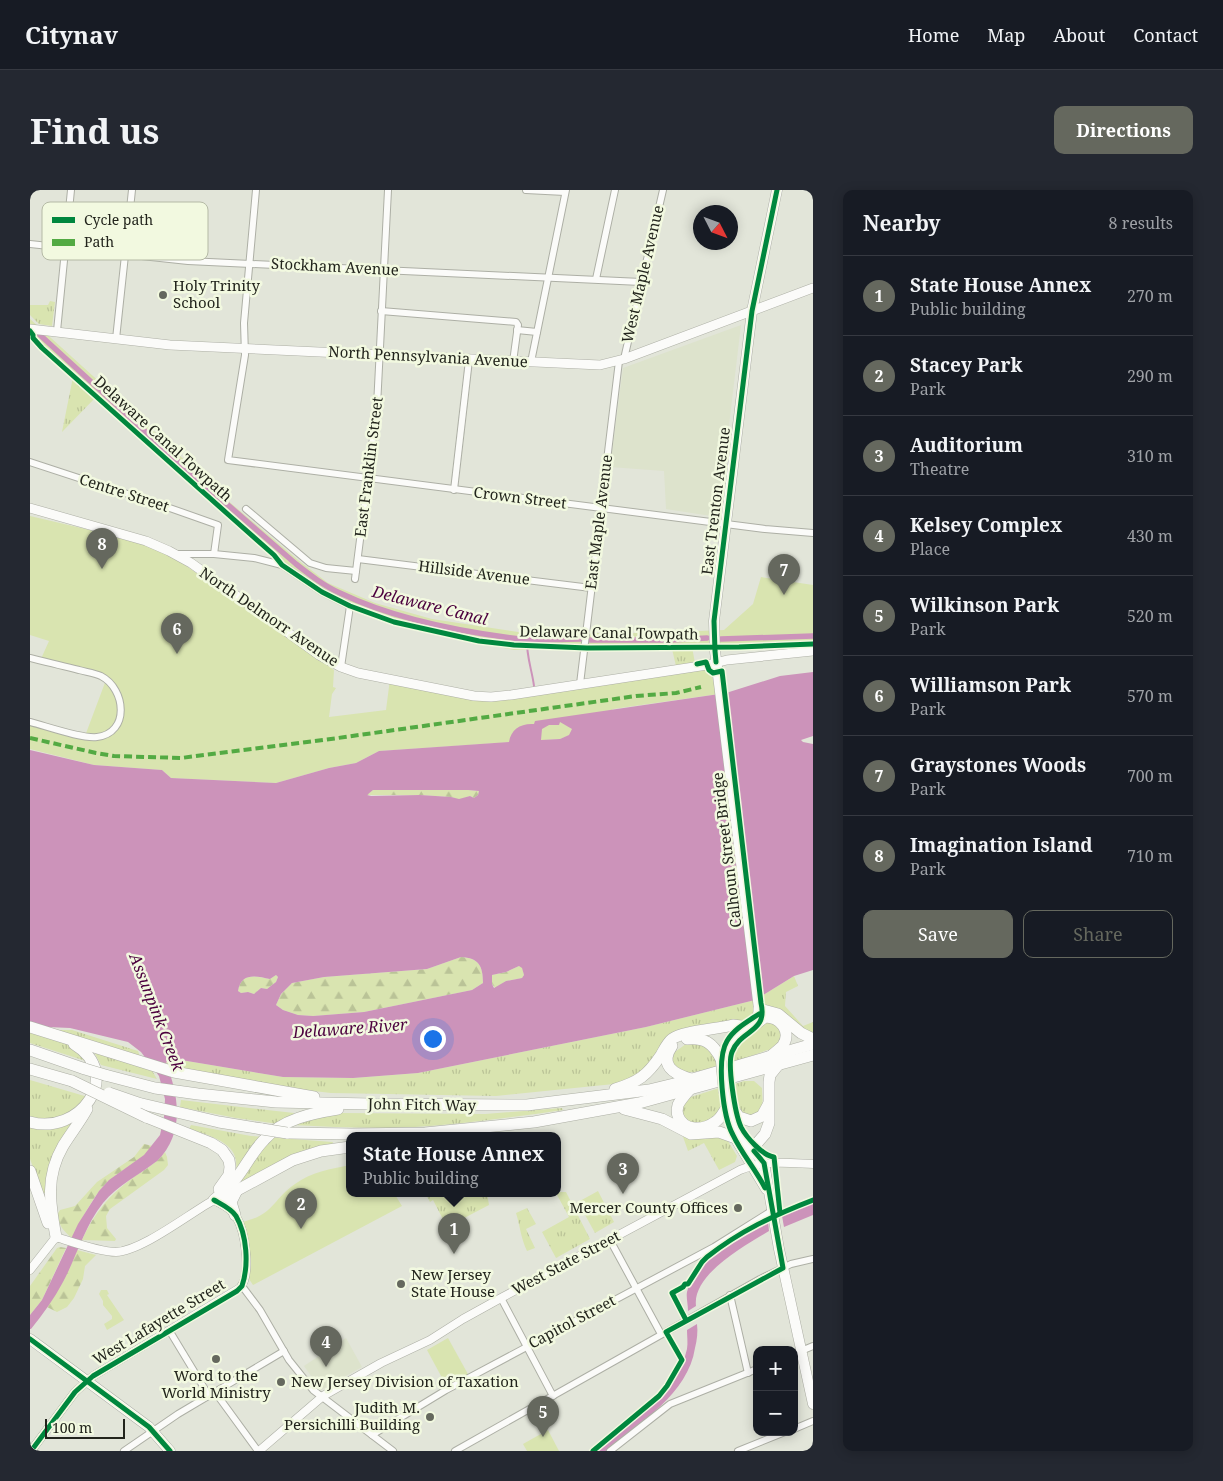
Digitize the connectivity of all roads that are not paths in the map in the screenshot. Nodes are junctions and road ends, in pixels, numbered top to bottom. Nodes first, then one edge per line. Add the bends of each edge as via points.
1 (256, 190) edge
2 (388, 190) edge
3 (526, 190) edge
4 (615, 190) edge
5 (663, 190) edge
6 (777, 190) edge
7 (566, 191) edge
8 (64, 260) edge
9 (125, 260) edge
10 (188, 260) edge
11 (248, 263) junction
12 (383, 269) junction
13 (548, 277) junction
14 (596, 279) junction
15 (641, 282) junction
16 (813, 288) edge
17 (381, 311) junction
18 (752, 311) junction
19 (30, 328) edge
20 (517, 330) junction
21 (57, 331) junction
22 (537, 332) junction
23 (116, 339) junction
24 (244, 349) junction
25 (380, 355) junction
26 (469, 360) junction
27 (622, 360) junction
28 (513, 362) junction
29 (531, 362) junction
30 (30, 462) edge
31 (368, 479) junction
32 (454, 490) junction
33 (30, 508) edge
34 (600, 508) junction
35 (246, 509) dead end
36 (725, 523) junction
37 (813, 533) edge
38 (176, 554) junction
39 (214, 554) junction
40 (358, 559) junction
41 (356, 571) junction
42 (355, 579) dead end
43 (591, 588) junction
44 (813, 651) edge
45 (30, 658) edge
46 (716, 662) junction
47 (341, 667) junction
48 (580, 684) junction
49 (721, 693) joint
50 (30, 722) edge
51 (759, 1009) junction
52 (747, 1026) junction
53 (30, 1027) edge
54 (62, 1037) junction
55 (813, 1040) edge
56 (813, 1044) edge
57 (30, 1050) edge
58 (813, 1055) edge
59 (723, 1060) junction
60 (774, 1061) junction
61 (30, 1069) edge
62 (30, 1073) edge
63 (743, 1075) junction
64 (69, 1080) junction
65 (691, 1084) junction
66 (768, 1092) junction
67 (590, 1097) junction
68 (91, 1100) junction
69 (353, 1104) junction
70 (392, 1104) junction
71 (768, 1105) junction
72 (620, 1108) junction
73 (728, 1108) junction
74 (30, 1122) edge
75 (482, 1128) junction
76 (436, 1132) edge
77 (461, 1132) edge
78 (346, 1134) edge
79 (733, 1136) junction
80 (346, 1148) edge
81 (752, 1149) junction
82 (764, 1163) junction
83 (813, 1164) edge
84 (751, 1166) junction
85 (30, 1172) edge
86 (236, 1192) junction
87 (770, 1199) junction
88 (214, 1200) junction
89 (773, 1214) junction
90 (235, 1215) junction
91 (60, 1239) junction
92 (610, 1240) junction
93 (813, 1259) edge
94 (783, 1268) junction
95 (30, 1270) edge
96 (242, 1286) junction
97 (637, 1289) junction
98 (730, 1295) junction
99 (501, 1298) junction
100 (169, 1330) junction
101 (661, 1334) junction
102 (30, 1338) edge
103 (526, 1346) junction
104 (797, 1346) edge
105 (813, 1346) edge
106 (284, 1350) junction
107 (798, 1353) edge
108 (753, 1371) edge
109 (748, 1373) junction
110 (88, 1380) junction
111 (212, 1394) junction
112 (322, 1396) junction
113 (553, 1396) junction
114 (813, 1404) edge
115 (813, 1421) edge
116 (798, 1427) edge
117 (154, 1432) junction
118 (372, 1435) junction
119 (775, 1436) edge
120 (31, 1451) edge
121 (124, 1451) edge
122 (170, 1451) edge
123 (258, 1451) edge
124 (393, 1451) edge
125 (455, 1451) edge
126 (610, 1451) edge
127 (738, 1451) edge

1 - 11 street
2 - 12 street, East Franklin Street
3 - 7 street
4 - 14 street
5 - 15 street, West Maple Avenue
6 - 18 main road, East Trenton Avenue
7 - 13 street
8 - 21 street
9 - 23 street
10 - 11 street, Stockham Avenue
11 - 12 street, Stockham Avenue
11 - 24 street
12 - 13 street, Stockham Avenue
12 - 17 street, East Franklin Street
13 - 14 street, Stockham Avenue
13 - 22 street
14 - 15 street, Stockham Avenue
15 - 27 street, West Maple Avenue
16 - 18 main road, North Pennsylvania Avenue
17 - 20 street via 516,322
17 - 25 street, East Franklin Street
18 - 27 main road, North Pennsylvania Avenue
18 - 36 main road, East Trenton Avenue
19 - 21 main road, North Pennsylvania Avenue
20 - 22 street
20 - 28 street
21 - 23 main road, North Pennsylvania Avenue
22 - 29 street
23 - 24 main road, North Pennsylvania Avenue
24 - 25 main road, North Pennsylvania Avenue
24 - 31 street, Crown Street via 228,460
25 - 26 main road, North Pennsylvania Avenue
25 - 31 street, East Franklin Street via 378,406
26 - 28 main road, North Pennsylvania Avenue
26 - 32 street
27 - 29 main road, North Pennsylvania Avenue via 593,365
27 - 34 street, East Maple Avenue
28 - 29 main road, North Pennsylvania Avenue
30 - 39 street, Centre Street via 218,526
31 - 32 street, Crown Street
31 - 40 street, East Franklin Street
32 - 34 street, Crown Street
33 - 38 main road, North Delmorr Avenue
34 - 36 street, Crown Street
34 - 43 street, East Maple Avenue
35 - 41 street via 310,563
36 - 37 street, Crown Street
36 - 46 main road, East Trenton Avenue via 714,627
38 - 39 street
38 - 47 main road, North Delmorr Avenue via 319,655
39 - 47 street via 282,565 350,606
40 - 41 street, East Franklin Street
40 - 43 street, Hillside Avenue
41 - 42 street, East Franklin Street
43 - 48 street, East Maple Avenue
44 - 46 main road, North Delmorr Avenue
45 - 50 street via 100,676 118,696 122,715 114,729 99,737
46 - 48 main road, North Delmorr Avenue
46 - 49 main road, East Trenton Avenue
47 - 48 main road, North Delmorr Avenue via 478,696 504,696
49 - 51 main road, Calhoun Street Bridge
51 - 52 main road
51 - 55 highway via 778,1014
52 - 59 main road
52 - 60 highway via 768,1017 778,1020 785,1029 785,1039
52 - 67 highway via 733,1025 677,1036 643,1077
53 - 54 highway
54 - 68 highway via 82,1049 93,1064 96,1085
54 - 69 highway via 185,1074
56 - 60 highway, John Fitch Way
57 - 69 highway, John Fitch Way, bridge via 105,1075 198,1094 276,1102
58 - 60 highway, John Fitch Way
59 - 65 highway via 707,1041 677,1042 668,1052 668,1064
59 - 73 main road, bridge
60 - 63 highway, John Fitch Way
60 - 65 highway, John Fitch Way
60 - 66 highway
61 - 64 highway
62 - 64 highway
63 - 65 highway, John Fitch Way
63 - 66 highway via 758,1080
64 - 78 highway, John Fitch Way, bridge via 154,1108 199,1118 287,1132
64 - 88 highway, bridge via 218,1147 225,1153 230,1167 229,1175
65 - 67 highway, John Fitch Way
65 - 72 highway, John Fitch Way
65 - 73 highway via 677,1108 679,1119 687,1127 710,1125
66 - 71 highway
67 - 70 highway, John Fitch Way via 527,1105
68 - 74 highway via 63,1121 50,1125
68 - 91 highway via 59,1154 51,1178 50,1201
69 - 70 highway, John Fitch Way
70 - 88 highway via 320,1112 282,1126 264,1139 234,1182
71 - 73 highway via 762,1116 751,1121 743,1120
71 - 81 highway via 768,1129
72 - 75 highway, John Fitch Way
72 - 79 highway via 657,1117 691,1134 719,1132
73 - 79 main road
73 - 81 main road via 740,1135
75 - 76 highway, John Fitch Way, bridge
75 - 77 highway
79 - 84 main road
80 - 86 highway via 321,1151 278,1166
81 - 82 main road
82 - 83 street, West State Street
82 - 84 street, West State Street
82 - 87 main road
84 - 87 main road
84 - 92 street, West State Street
85 - 91 highway via 48,1223
86 - 88 highway
86 - 90 highway via 232,1202
87 - 89 main road
88 - 90 street
88 - 91 street via 133,1248 116,1252
89 - 94 main road
89 - 97 street, Capitol Street
90 - 96 street via 246,1252
91 - 95 street
92 - 97 street
92 - 99 street, West State Street
93 - 94 street
94 - 98 street
94 - 104 main road
96 - 100 street, West Lafayette Street
96 - 106 street
97 - 101 street
97 - 103 street, Capitol Street
98 - 101 street
98 - 109 street
99 - 103 street
99 - 112 street, West State Street
100 - 110 street, West Lafayette Street
100 - 111 street
101 - 113 street
102 - 110 main road
103 - 113 street
103 - 118 street, Capitol Street
105 - 107 street
106 - 111 street
106 - 112 street via 313,1390
107 - 114 main road
108 - 109 street
109 - 126 street via 670,1404
110 - 117 main road
110 - 120 street, West Lafayette Street
111 - 117 street
111 - 123 street
112 - 118 street
112 - 123 street, West State Street
113 - 125 street
115 - 116 street
117 - 121 street
117 - 122 main road
118 - 124 street
119 - 127 street

